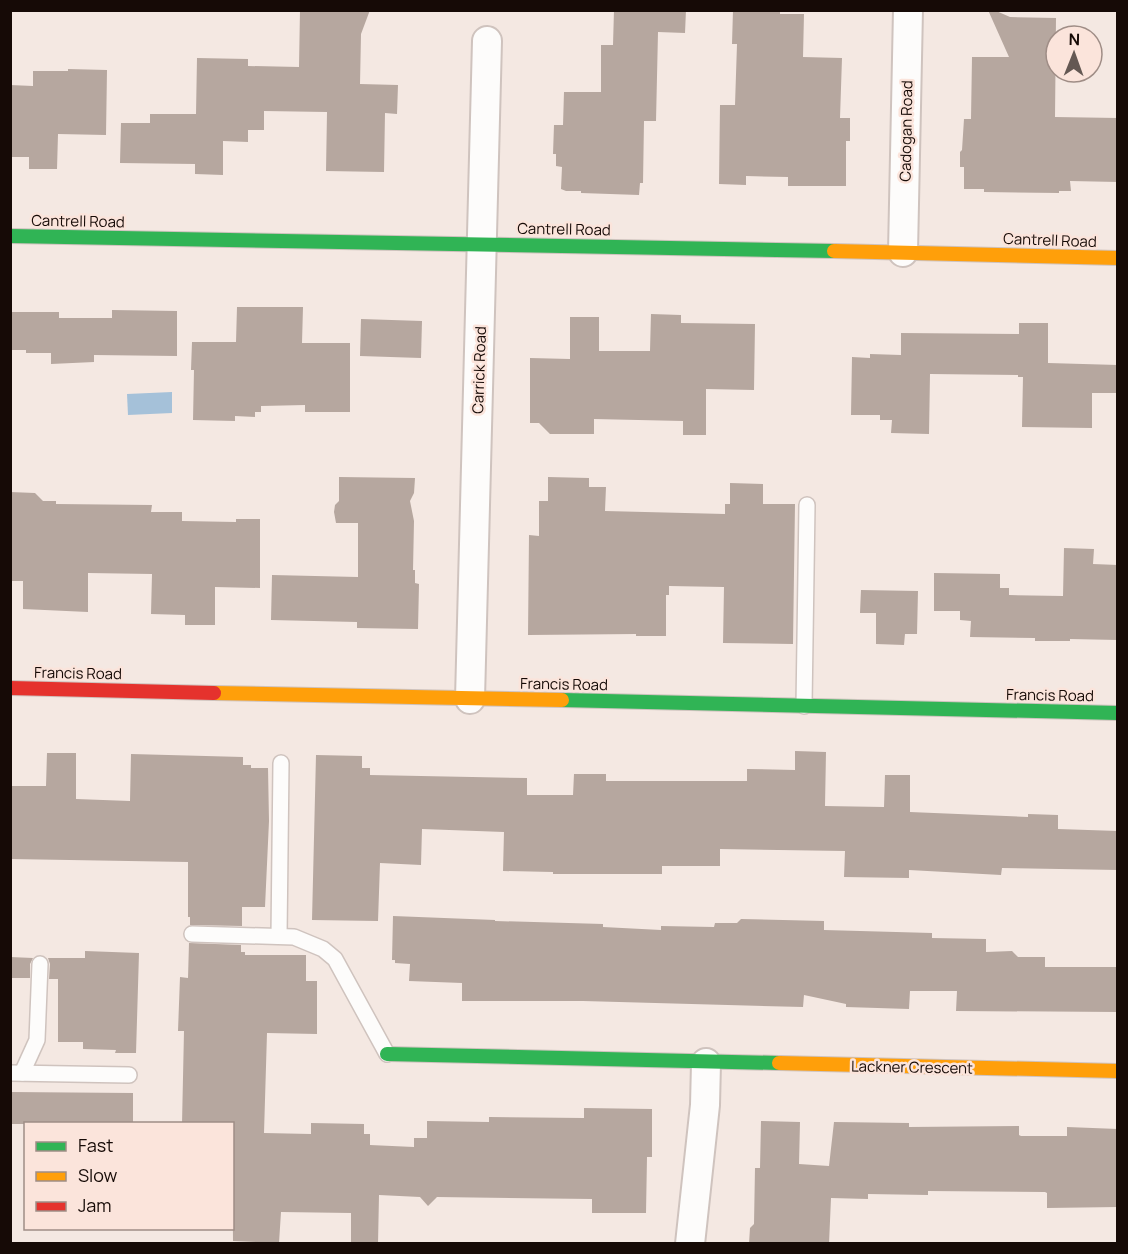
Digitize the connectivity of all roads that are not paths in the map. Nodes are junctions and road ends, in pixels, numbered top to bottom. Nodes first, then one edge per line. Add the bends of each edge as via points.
1 (908, 10) edge
2 (487, 41) dead end
3 (10, 236) edge
4 (482, 244) junction
5 (903, 252) junction
6 (1118, 258) edge
7 (807, 506) dead end
8 (10, 688) edge
9 (470, 699) junction
10 (804, 706) junction
11 (1118, 713) edge
12 (282, 763) dead end
13 (192, 934) dead end
14 (279, 936) junction
15 (40, 964) dead end
16 (387, 1054) joint
17 (706, 1063) junction
18 (1118, 1071) edge
19 (16, 1073) edge
20 (129, 1075) dead end
21 (690, 1244) edge

1 - 5 street, Cadogan Road
2 - 4 street, Carrick Road
3 - 4 street, Cantrell Road
4 - 5 street, Cantrell Road
4 - 9 street, Carrick Road
5 - 6 street, Cantrell Road
7 - 10 lane
8 - 9 street, Francis Road
9 - 10 street, Francis Road
10 - 11 street, Francis Road
12 - 14 lane
13 - 14 lane
14 - 16 lane via 309,942 335,960
15 - 19 lane via 37,1041
16 - 17 street, Lackner Crescent
17 - 18 street, Lackner Crescent
17 - 21 street
19 - 20 lane

